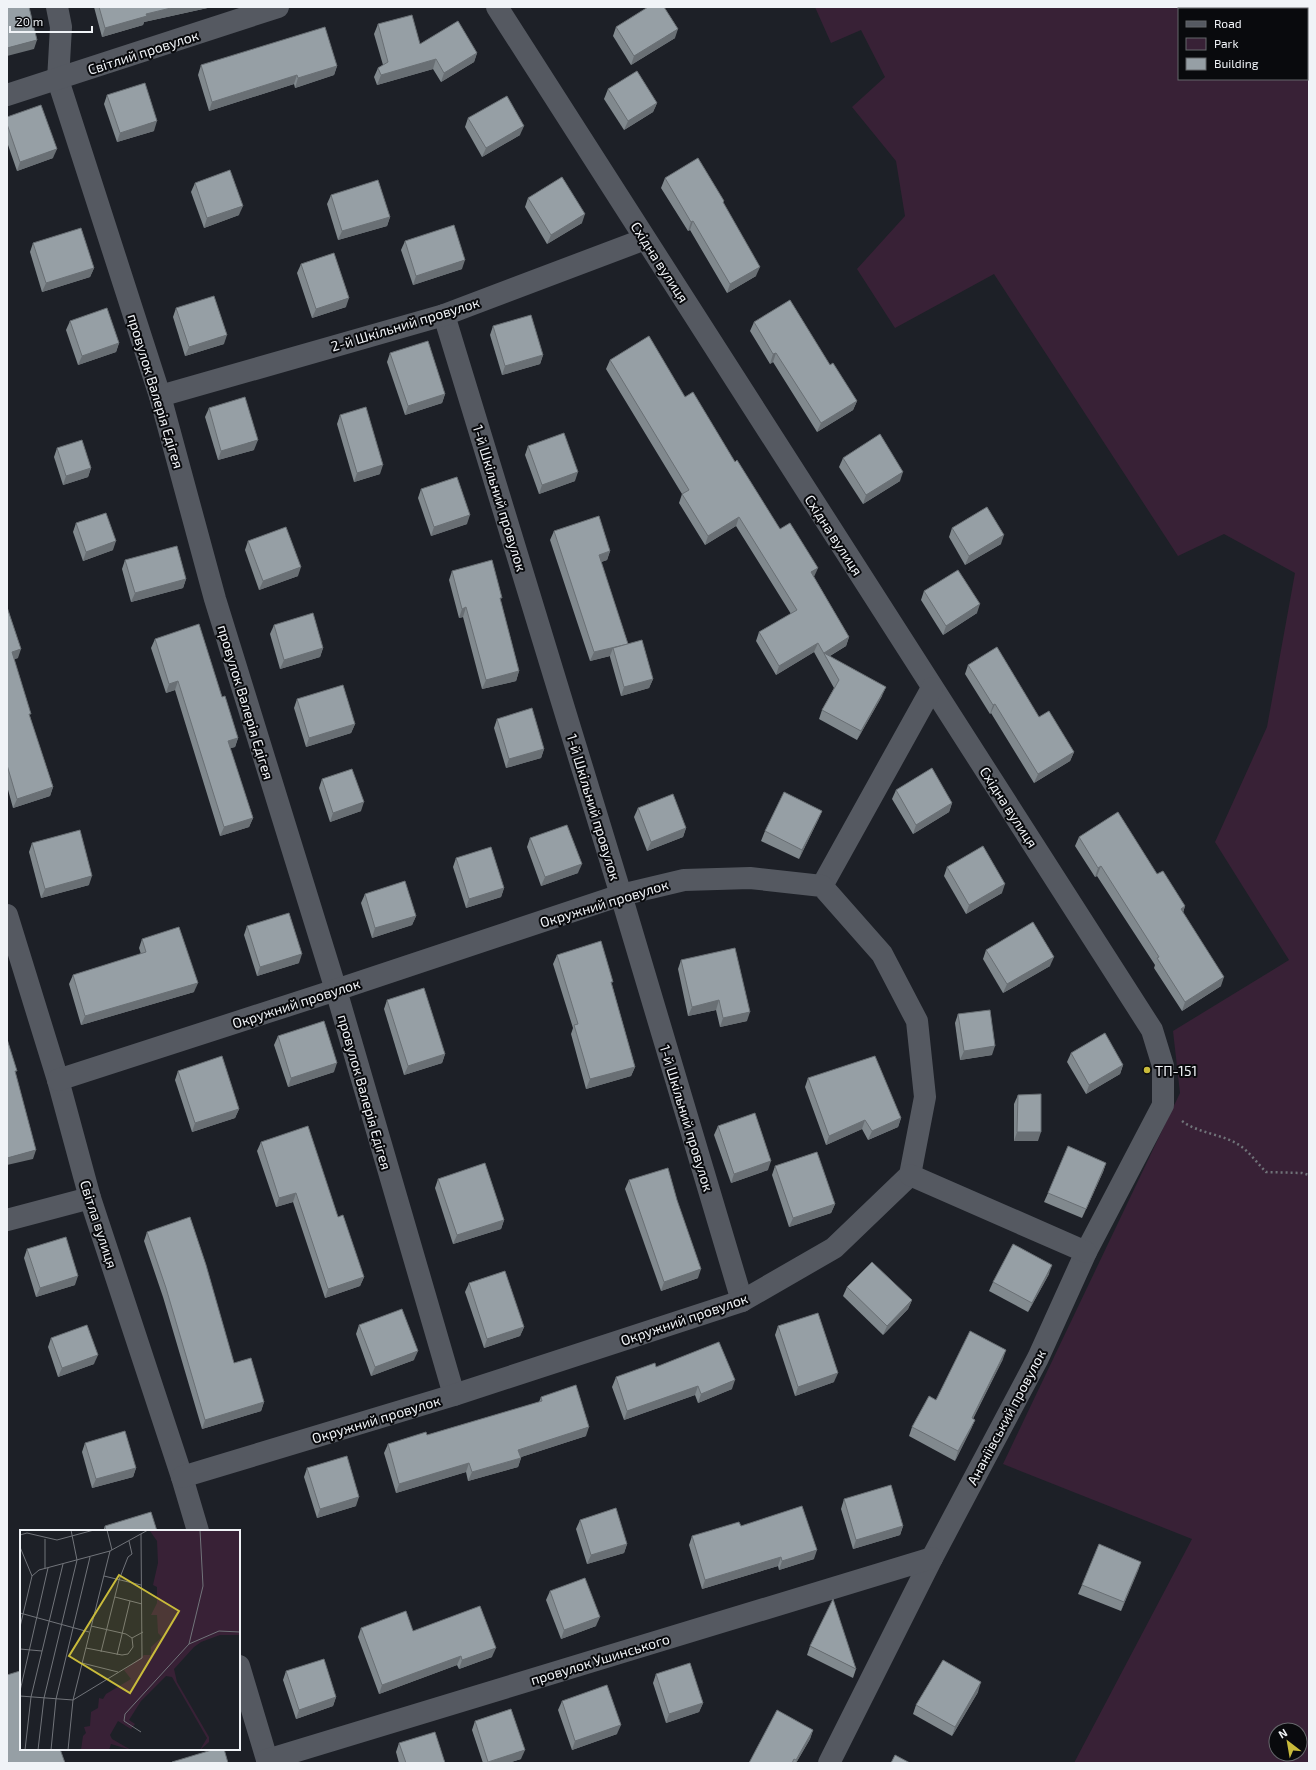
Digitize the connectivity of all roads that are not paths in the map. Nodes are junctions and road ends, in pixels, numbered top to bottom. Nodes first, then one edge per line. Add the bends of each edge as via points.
1 (57, 7) edge
2 (278, 7) edge
3 (497, 7) edge
4 (58, 80) junction
5 (7, 95) edge
6 (645, 239) junction
7 (444, 314) junction
8 (160, 396) junction
9 (932, 688) junction
10 (822, 886) junction
11 (621, 895) junction
12 (7, 915) edge
13 (336, 990) junction
14 (1163, 1066) joint
15 (58, 1080) junction
16 (910, 1175) junction
17 (90, 1198) junction
18 (7, 1220) edge
19 (1086, 1252) junction
20 (742, 1301) junction
21 (454, 1395) junction
22 (182, 1477) junction
23 (198, 1530) edge
24 (932, 1558) junction
25 (240, 1669) edge
26 (268, 1762) edge
27 (829, 1763) edge

1 - 4 street, провулок Валерія Едігея via 61,27
2 - 4 street, Світлий провулок
3 - 6 street, Східна вулиця
4 - 5 street, Світлий провулок
4 - 8 street, провулок Валерія Едігея
6 - 7 street, 2-й Шкільний провулок
6 - 9 street, Східна вулиця
7 - 8 street, 2-й Шкільний провулок
7 - 11 street, 1-й Шкільний провулок
8 - 13 street, провулок Валерія Едігея via 215,599
9 - 10 street
9 - 14 street, Східна вулиця via 1152,1030
10 - 11 street, Окружний провулок via 750,878 684,880
10 - 16 street via 882,954 917,1022 925,1097
11 - 13 street, Окружний провулок
11 - 20 street, 1-й Шкільний провулок
12 - 15 street, Світла вулиця
13 - 15 street, Окружний провулок
13 - 21 street, провулок Валерія Едігея
14 - 19 street, Ананіївський провулок via 1163,1105
15 - 17 street, Світла вулиця
16 - 19 street
16 - 20 street, Окружний провулок via 834,1248
17 - 18 street
17 - 22 street, Світла вулиця
19 - 24 street, Ананіївський провулок via 1038,1358
20 - 21 street, Окружний провулок
21 - 22 street, Окружний провулок
22 - 23 street, Світла вулиця
24 - 26 street, провулок Ушинського
24 - 27 street, Ананіївський провулок
25 - 26 street

